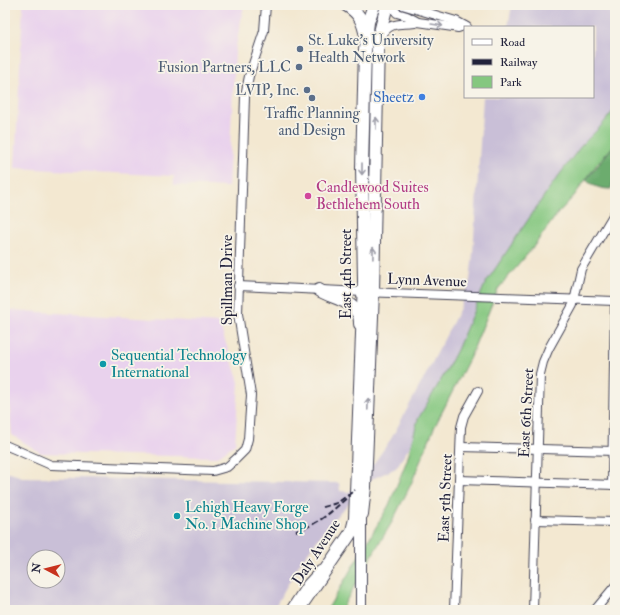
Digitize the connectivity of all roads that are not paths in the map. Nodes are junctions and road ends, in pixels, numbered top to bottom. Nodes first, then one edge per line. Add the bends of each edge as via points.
1 (266, 5) edge
2 (346, 5) edge
3 (374, 5) edge
4 (388, 5) edge
5 (402, 5) edge
6 (418, 8) edge
7 (418, 22) junction
8 (464, 26) edge
9 (466, 26) edge
10 (366, 34) junction
11 (378, 40) junction
12 (615, 212) edge
13 (238, 286) junction
14 (319, 290) junction
15 (368, 292) junction
16 (575, 300) junction
17 (615, 301) edge
18 (362, 332) junction
19 (478, 391) dead end
20 (5, 445) edge
21 (461, 447) junction
22 (538, 449) junction
23 (614, 451) edge
24 (459, 480) junction
25 (536, 483) junction
26 (361, 484) junction
27 (613, 485) edge
28 (358, 514) junction
29 (535, 520) junction
30 (615, 522) edge
31 (338, 552) junction
32 (615, 586) edge
33 (290, 610) edge
34 (298, 610) edge
35 (307, 610) edge
36 (361, 610) edge
37 (454, 610) edge
38 (533, 610) edge
39 (595, 610) edge

1 - 13 street, Spillman Drive via 264,31 245,96
2 - 10 highway via 358,13
3 - 10 highway, East 4th Street
4 - 7 street via 397,13
4 - 11 highway, East 4th Street
5 - 6 street
6 - 9 street
7 -> 8 street via 458,28
7 - 11 street via 394,25 384,31
10 -> 15 highway, East 4th Street via 362,167
15 -> 11 highway, East 4th Street
12 - 16 street, East 6th Street via 581,269 576,284
13 - 14 street, Lynn Avenue
13 - 20 street, Spillman Drive via 238,314 251,409 245,450 227,467 213,471 51,465
14 - 15 street, Lynn Avenue
14 - 18 highway via 354,308
15 - 16 street, Lynn Avenue
15 - 18 highway, East 4th Street
26 -> 15 highway, East 4th Street via 366,471
16 - 17 street, Lynn Avenue
16 - 22 street, East 6th Street via 549,348 542,368 539,381
17 - 23 street
18 - 26 highway, East 4th Street
19 - 21 street, East 5th Street via 463,418
21 - 22 street
21 - 24 street, East 5th Street
22 - 23 street
22 - 25 street, East 6th Street
23 - 27 street
24 - 25 street
24 - 37 street, East 5th Street
25 - 27 street
25 - 29 street, East 6th Street
26 - 28 highway, East 4th Street via 356,496
26 - 28 highway, East 4th Street via 363,509
28 - 31 highway, Daly Avenue via 352,531
28 - 35 highway, Daly Avenue via 359,528 354,539
28 - 36 main road, East 4th Street via 362,548
29 - 30 street
29 - 38 street, East 6th Street
31 - 33 street via 307,584
31 - 34 highway, Daly Avenue
32 - 39 street

